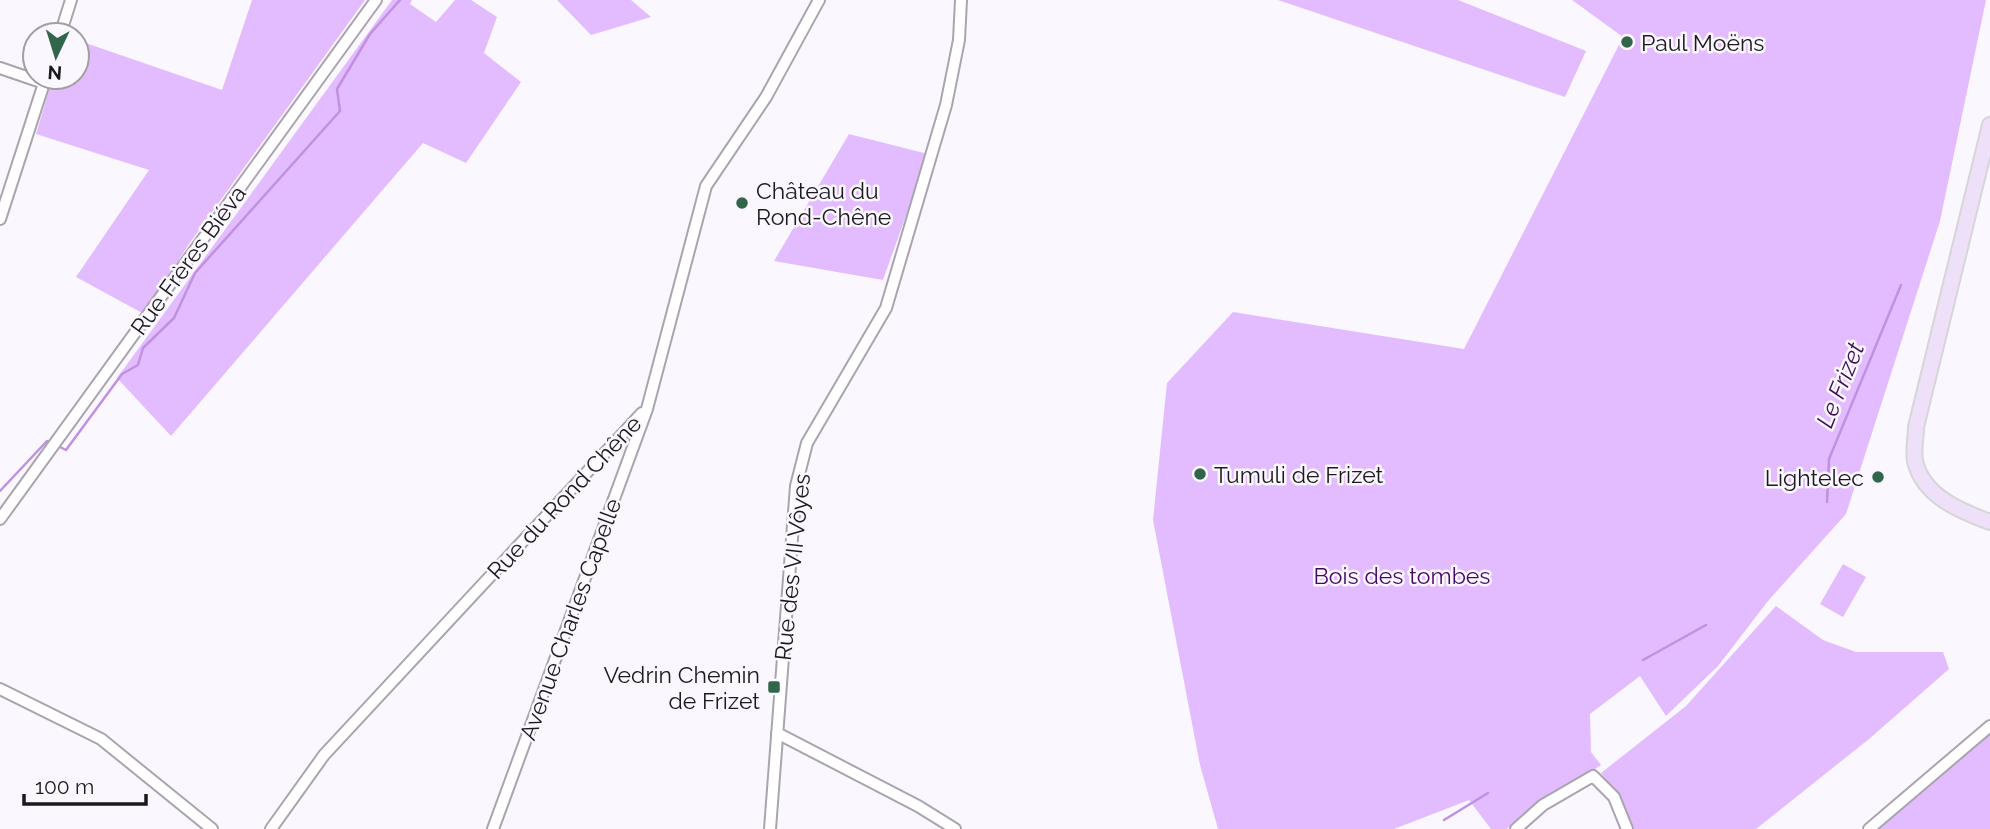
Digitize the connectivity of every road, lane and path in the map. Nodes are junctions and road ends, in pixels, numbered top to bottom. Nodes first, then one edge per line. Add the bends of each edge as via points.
1 (71, 0) edge
2 (376, 0) edge
3 (819, 0) edge
4 (961, 0) edge
5 (64, 21) edge
6 (0, 68) edge
7 (21, 74) edge
8 (41, 91) edge
9 (1990, 125) edge
10 (0, 219) edge
11 (647, 409) junction
12 (0, 519) edge
13 (1990, 522) edge
14 (0, 689) edge
15 (1990, 726) edge
16 (777, 733) junction
17 (212, 829) edge
18 (271, 829) edge
19 (493, 829) edge
20 (770, 829) edge
21 (955, 829) edge
22 (1516, 829) edge
23 (1627, 829) edge
24 (1868, 829) edge

1 - 5 street
2 - 12 street, Rue Frères Biéva
3 - 11 street, Rue du Rond Chêne via 766,97 706,186
4 - 16 street, Rue des VII Vôyes via 959,40 946,105 886,308 807,443 796,486
6 - 7 street
8 - 10 street
9 - 13 main road via 1916,427 1915,461 1927,486 1954,508
11 - 18 street, Rue du Rond Chêne via 324,755
11 - 19 street, Avenue Charles Capelle
14 - 17 street via 101,739
15 - 24 street
16 - 20 street, Rue des VII Vôyes
16 - 21 street
22 - 23 street via 1543,805 1593,776 1614,797

